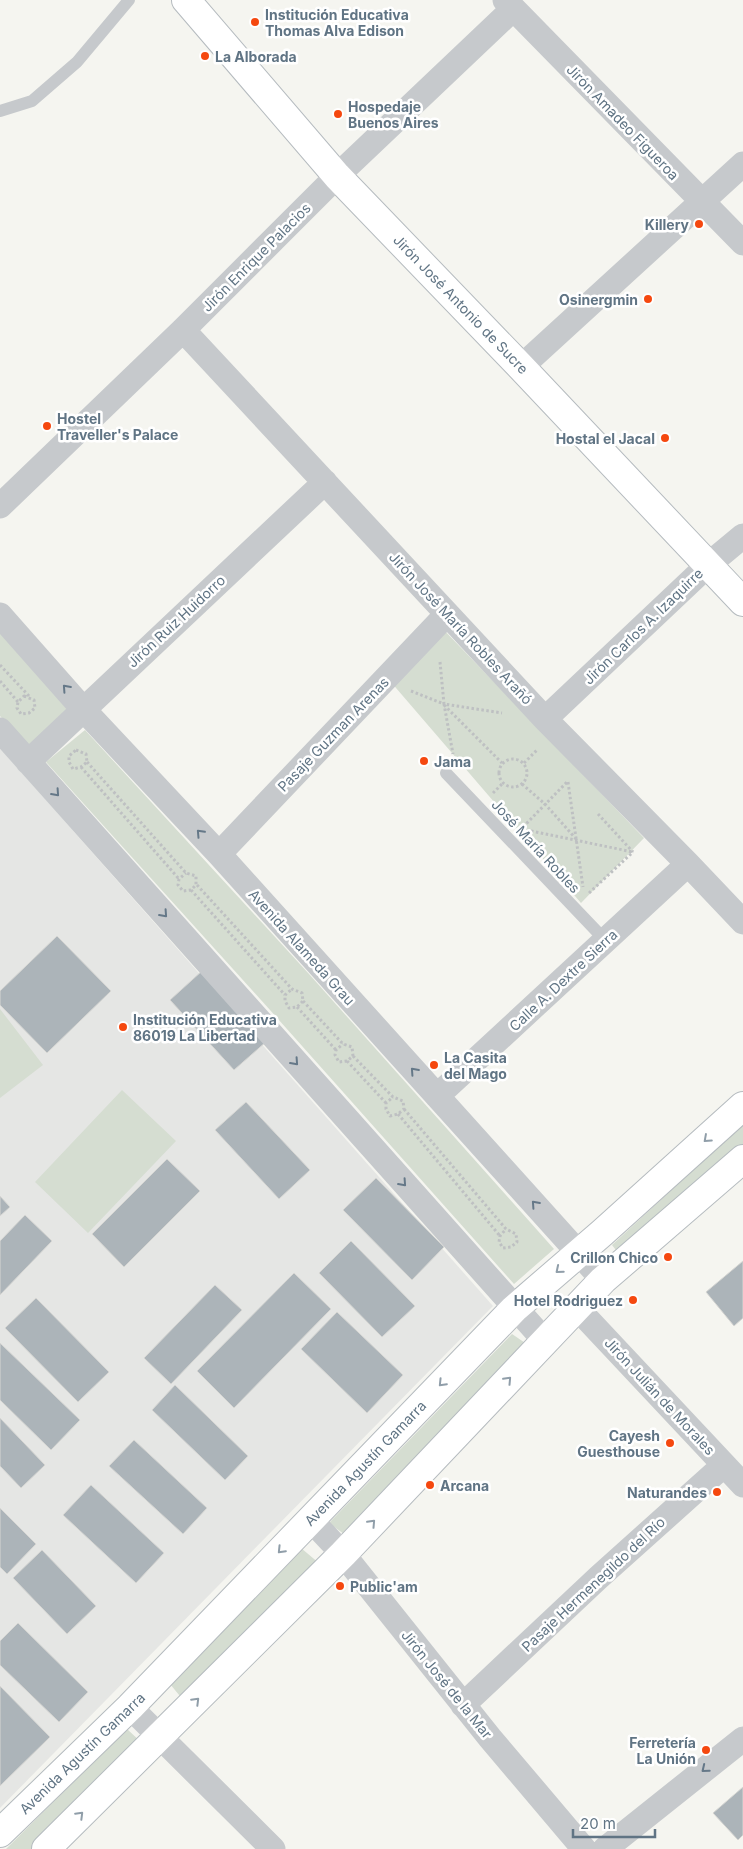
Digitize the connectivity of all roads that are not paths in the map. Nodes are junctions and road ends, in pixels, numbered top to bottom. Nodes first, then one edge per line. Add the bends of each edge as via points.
1 (129, 0) edge
2 (186, 0) edge
3 (509, 5) edge
4 (0, 111) edge
5 (743, 164) edge
6 (337, 176) junction
7 (701, 202) junction
8 (743, 243) edge
9 (183, 330) junction
10 (521, 367) junction
11 (325, 482) junction
12 (0, 506) edge
13 (743, 536) edge
14 (708, 564) junction
15 (743, 602) edge
16 (0, 615) edge
17 (442, 620) junction
18 (83, 709) junction
19 (545, 720) junction
20 (0, 730) edge
21 (28, 762) junction
22 (446, 772) dead end
23 (219, 854) junction
24 (688, 864) junction
25 (743, 922) edge
26 (605, 940) junction
27 (437, 1096) junction
28 (743, 1106) edge
29 (743, 1160) edge
30 (580, 1253) junction
31 (603, 1280) junction
32 (576, 1307) junction
33 (514, 1308) junction
34 (545, 1341) junction
35 (724, 1465) junction
36 (743, 1485) edge
37 (311, 1520) junction
38 (343, 1554) junction
39 (463, 1705) junction
40 (130, 1707) junction
41 (161, 1736) junction
42 (743, 1739) edge
43 (0, 1833) edge
44 (46, 1849) edge
45 (273, 1849) edge
46 (584, 1849) edge
47 (605, 1849) edge

1 - 4 lane via 77,62 32,101
2 - 6 main road, Jirón José Antonio de Sucre
3 - 6 street, Jirón Enrique Palacios
3 - 7 street, Jirón Amadeo Figueroa
5 - 7 street
6 - 9 street, Jirón Enrique Palacios
6 - 10 main road, Jirón José Antonio de Sucre
7 - 8 street, Jirón Amadeo Figueroa
7 - 10 street
9 - 11 street, Jirón José María Robles Arañó
9 - 12 street, Jirón Enrique Palacios
10 - 14 main road, Jirón José Antonio de Sucre
11 - 17 street, Jirón José María Robles Arañó
11 - 18 street, Jirón Ruiz Huidorro
13 - 14 street, Jirón Carlos A. Izaquirre
14 - 15 main road, Jirón José Antonio de Sucre
14 - 19 street, Jirón Carlos A. Izaquirre
18 -> 16 street, Avenida Alameda Grau
17 - 19 street, Jirón José María Robles Arañó
17 - 23 street, Pasaje Guzman Arenas
18 - 21 street, Jirón Ruiz Huidorro
23 -> 18 street, Avenida Alameda Grau
19 - 24 street, Jirón José María Robles Arañó
20 - 21 street
21 -> 33 street
22 - 26 lane, José María Robles
27 -> 23 street, Avenida Alameda Grau
24 - 25 street, Jirón José María Robles Arañó
24 - 26 street, Calle A. Dextre Sierra
26 - 27 street, Calle A. Dextre Sierra
30 -> 27 street, Avenida Alameda Grau
28 -> 30 main road, Avenida Agustín Gamarra
29 - 31 main road
30 - 31 street, Avenida Alameda Grau
30 -> 33 main road, Avenida Agustín Gamarra
31 - 32 main road
32 - 34 main road
32 - 35 street, Jirón Julián de Morales
33 - 34 street
33 -> 37 main road, Avenida Agustín Gamarra
38 -> 34 main road
35 - 36 street, Jirón Julián de Morales
35 - 39 street, Pasaje Hermenegildo del Río
37 - 38 street, Jirón José de la Mar
37 -> 40 main road, Avenida Agustín Gamarra
38 - 39 street, Jirón José de la Mar
41 -> 38 main road
39 - 46 street, Jirón José de la Mar
40 - 41 street
40 - 43 main road, Avenida Agustín Gamarra
44 -> 41 main road
41 - 45 street
42 -> 47 street

